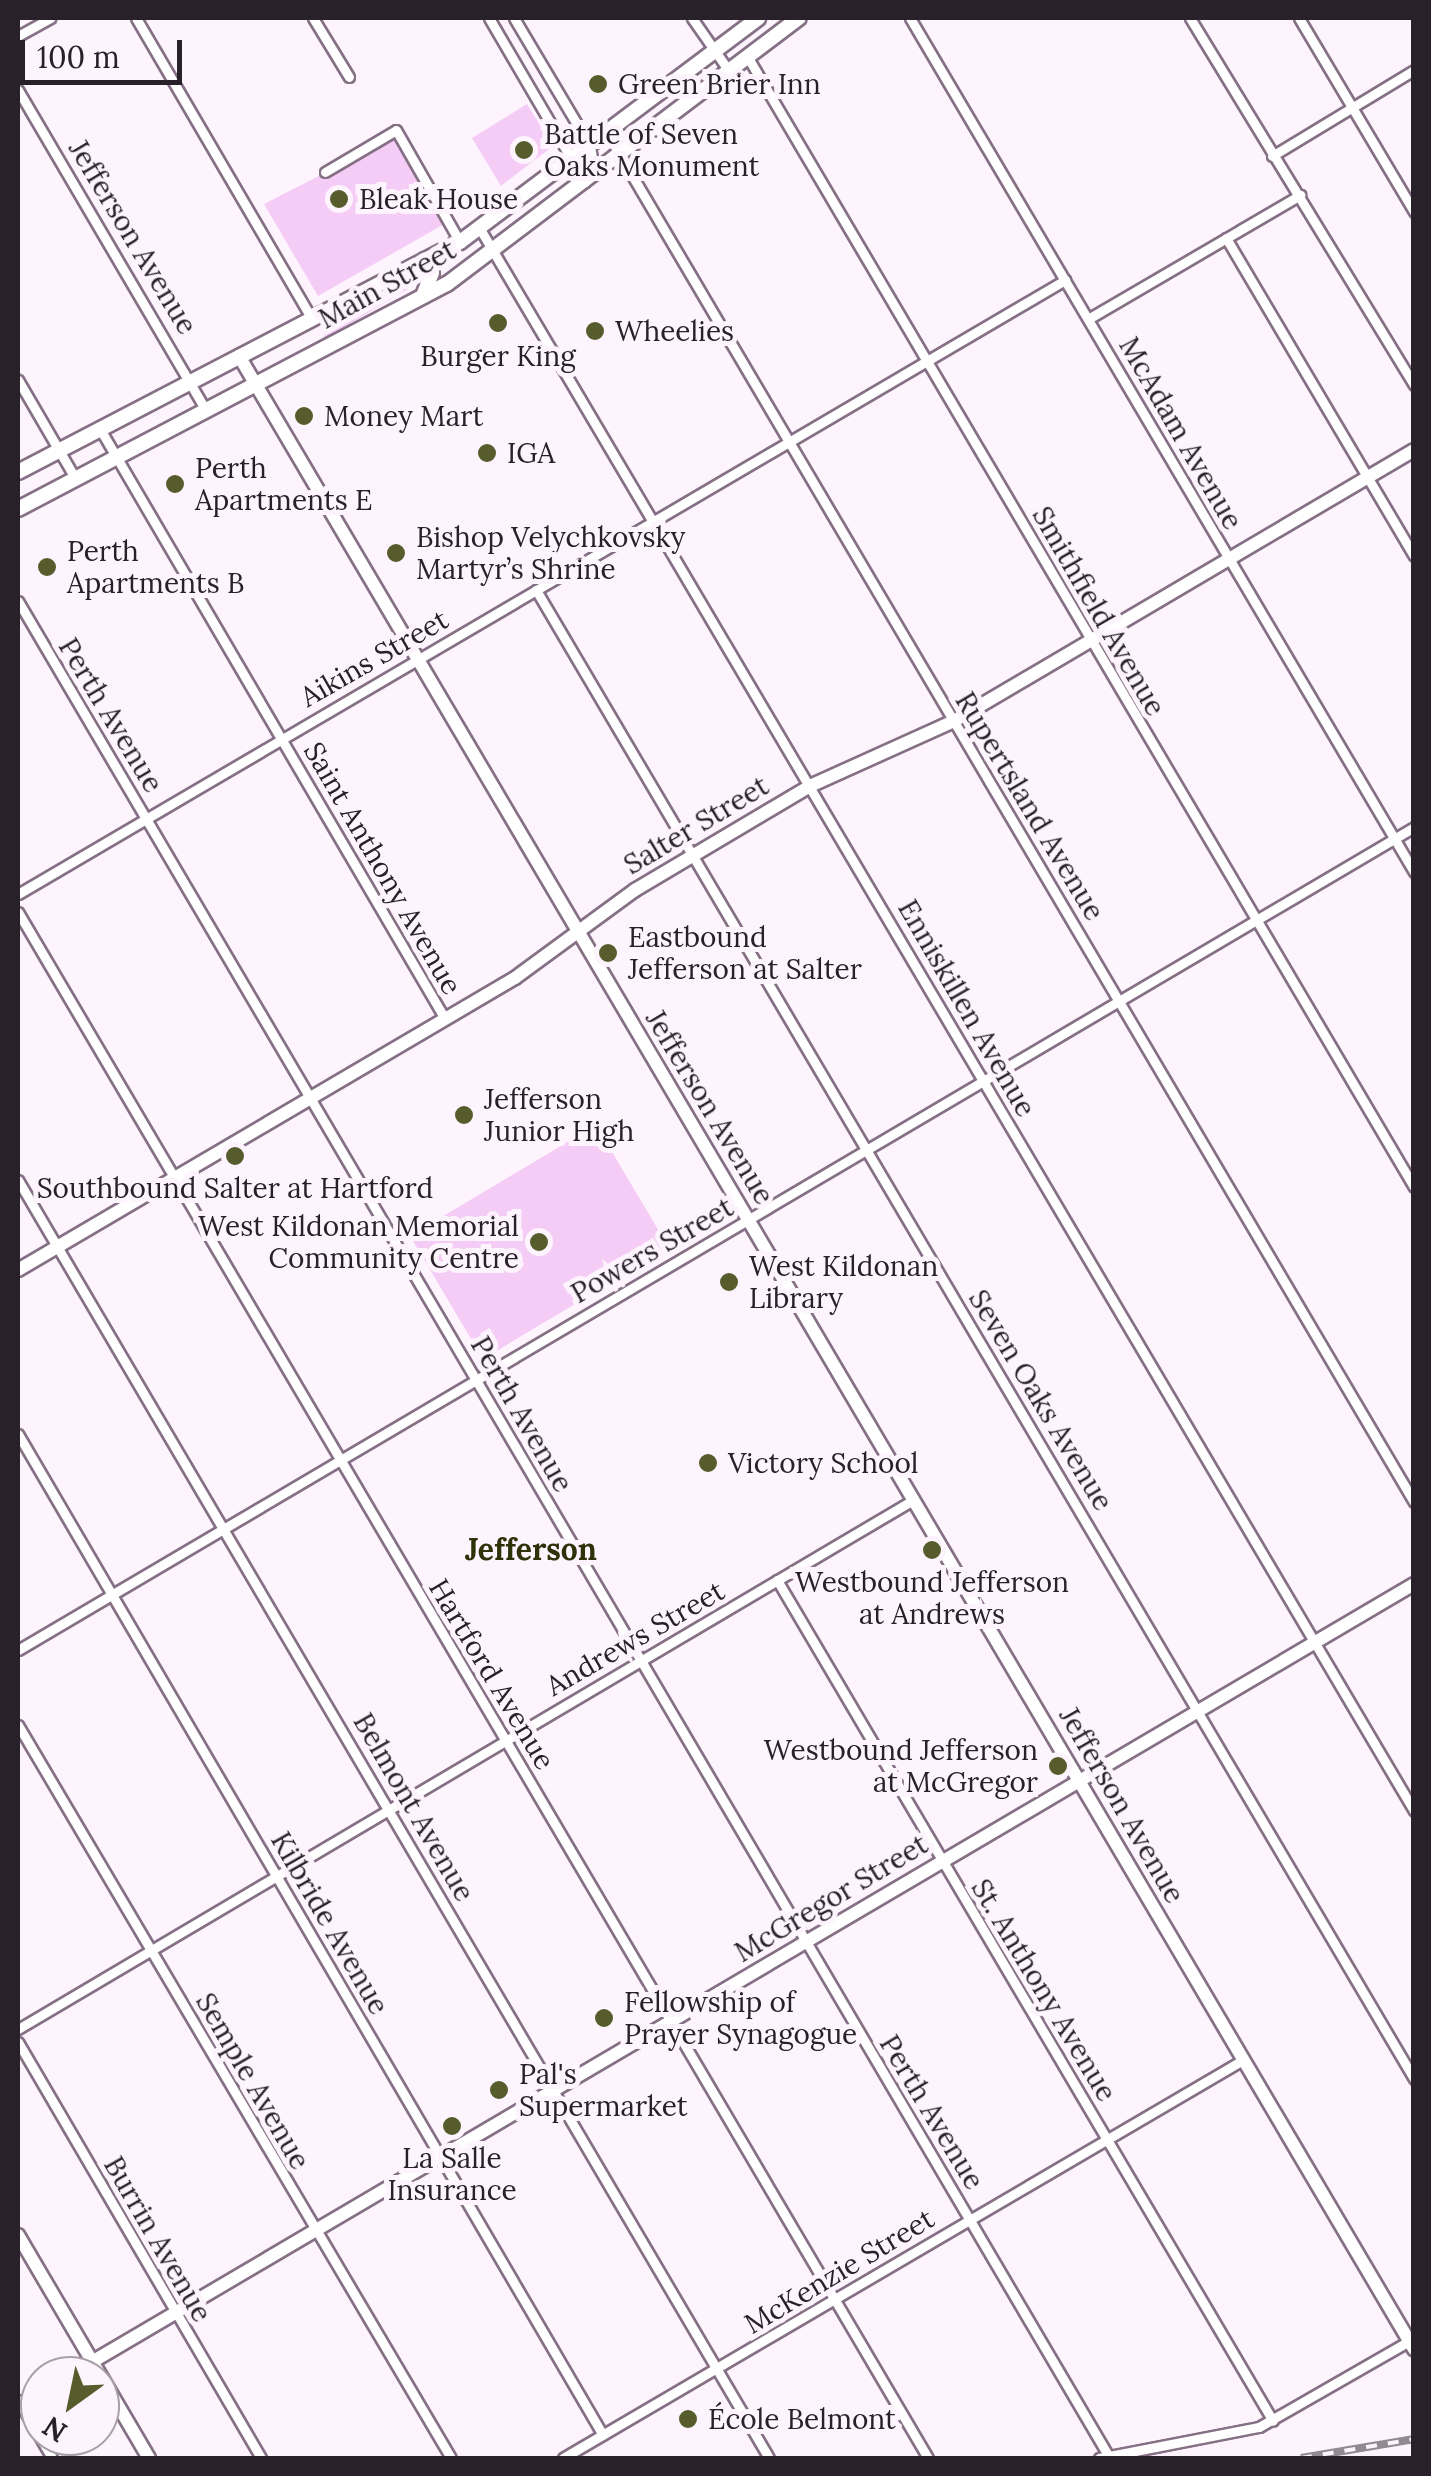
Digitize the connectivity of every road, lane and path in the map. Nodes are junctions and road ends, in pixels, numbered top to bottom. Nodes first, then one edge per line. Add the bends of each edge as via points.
1 (50, 18) edge
2 (136, 18) edge
3 (313, 18) edge
4 (488, 18) edge
5 (514, 18) edge
6 (692, 18) edge
7 (758, 18) edge
8 (799, 18) edge
9 (910, 18) edge
10 (1190, 18) edge
11 (1299, 18) edge
12 (18, 36) edge
13 (712, 52) junction
14 (747, 56) junction
15 (1414, 70) edge
16 (728, 71) junction
17 (348, 76) dead end
18 (18, 90) edge
19 (1352, 106) junction
20 (607, 133) junction
21 (590, 146) junction
22 (620, 155) junction
23 (1272, 156) junction
24 (572, 159) junction
25 (325, 172) dead end
26 (590, 178) junction
27 (1300, 195) junction
28 (1414, 212) edge
29 (480, 229) junction
30 (1226, 238) junction
31 (460, 242) junction
32 (494, 250) junction
33 (426, 260) junction
34 (1065, 280) junction
35 (422, 297) junction
36 (312, 319) junction
37 (1088, 320) junction
38 (239, 356) junction
39 (928, 362) junction
40 (18, 380) edge
41 (190, 382) junction
42 (256, 384) junction
43 (1414, 385) edge
44 (206, 410) junction
45 (100, 428) junction
46 (790, 442) junction
47 (1414, 450) edge
48 (59, 451) junction
49 (116, 456) junction
50 (18, 472) edge
51 (74, 478) junction
52 (1368, 478) junction
53 (18, 508) edge
54 (654, 521) junction
55 (1414, 556) edge
56 (1228, 558) junction
57 (536, 590) junction
58 (18, 601) edge
59 (1090, 640) junction
60 (419, 659) junction
61 (954, 721) junction
62 (281, 738) junction
63 (810, 786) junction
64 (146, 818) junction
65 (1414, 827) edge
66 (1394, 839) junction
67 (694, 854) junction
68 (1414, 872) edge
69 (18, 894) edge
70 (18, 912) edge
71 (1256, 920) junction
72 (578, 934) junction
73 (1119, 1000) junction
74 (445, 1019) junction
75 (984, 1080) junction
76 (310, 1098) junction
77 (867, 1149) junction
78 (174, 1178) junction
79 (18, 1180) edge
80 (1414, 1188) edge
81 (748, 1219) junction
82 (56, 1247) junction
83 (18, 1270) edge
84 (476, 1380) junction
85 (18, 1434) edge
86 (339, 1460) junction
87 (913, 1500) junction
88 (1414, 1502) edge
89 (225, 1528) junction
90 (777, 1580) junction
91 (1414, 1584) edge
92 (112, 1594) junction
93 (1314, 1642) junction
94 (18, 1650) edge
95 (640, 1661) junction
96 (1198, 1710) junction
97 (18, 1725) edge
98 (505, 1740) junction
99 (1078, 1780) junction
100 (388, 1809) junction
101 (1414, 1811) edge
102 (942, 1862) junction
103 (276, 1875) junction
104 (806, 1942) junction
105 (150, 1949) junction
106 (670, 2022) junction
107 (18, 2029) edge
108 (18, 2042) edge
109 (1241, 2061) junction
110 (1414, 2079) edge
111 (554, 2091) junction
112 (1108, 2141) junction
113 (441, 2156) junction
114 (970, 2220) junction
115 (316, 2231) junction
116 (18, 2235) edge
117 (832, 2300) junction
118 (175, 2313) junction
119 (1412, 2343) edge
120 (89, 2356) edge
121 (102, 2356) edge
122 (718, 2368) junction
123 (18, 2403) edge
124 (120, 2409) edge
125 (1273, 2421) junction
126 (603, 2435) junction
127 (52, 2458) edge
128 (149, 2458) edge
129 (261, 2458) edge
130 (451, 2458) edge
131 (564, 2458) edge
132 (769, 2458) edge
133 (928, 2458) edge
134 (1104, 2458) edge

1 - 12 street
2 - 36 street
3 - 17 street
4 - 24 street
5 - 21 street
6 - 13 street
7 - 13 main road, Main Street
8 - 14 main road, Main Street
9 - 34 street, McAdam Avenue
10 - 23 street
11 - 19 street
13 - 16 street
13 - 20 main road, Main Street
14 - 16 main road, Main Street
14 - 39 street, Smithfield Avenue
15 - 19 street
16 - 22 main road, Main Street
18 - 41 street, Jefferson Avenue
19 - 23 street
19 - 28 street
20 - 21 main road, Main Street
20 - 22 street, Rupertsland Avenue
21 - 24 main road, Main Street
21 - 26 street
22 - 26 main road, Main Street
22 - 46 street, Rupertsland Avenue
23 - 27 street
24 - 26 street
24 - 29 main road, Main Street
25 - 31 street via 396,130
26 - 32 main road, Main Street
27 - 30 street
27 - 43 street
29 - 31 main road, Main Street
29 - 32 street, Enniskillen Avenue
30 - 37 street
30 - 52 street
31 - 33 main road, Main Street
32 - 35 main road, Main Street
32 - 54 street, Enniskillen Avenue
33 - 35 main road via 432,272
33 - 36 main road, Main Street
34 - 37 street, McAdam Avenue
34 - 39 street, Aikins Street
35 - 42 main road, Main Street
36 - 38 main road, Main Street
37 - 56 street, McAdam Avenue
38 - 41 main road, Main Street
38 - 42 main road, Jefferson Avenue
39 - 46 street, Aikins Street
39 - 59 street, Smithfield Avenue
40 - 48 street
41 - 44 street, Jefferson Avenue
41 - 45 main road, Main Street
42 - 44 main road, Main Street
42 - 60 main road, Jefferson Avenue
44 - 49 main road, Main Street
45 - 48 main road, Main Street
45 - 49 street, Saint Anthony Avenue
46 - 54 street, Aikins Street
46 - 61 street, Rupertsland Avenue
47 - 52 main road, Salter Street
48 - 50 main road, Main Street
48 - 51 street
49 - 51 main road, Main Street
49 - 62 street, Saint Anthony Avenue
51 - 53 main road, Main Street
52 - 55 street
52 - 56 main road, Salter Street
54 - 57 street, Aikins Street
54 - 63 street, Enniskillen Avenue
56 - 59 main road, Salter Street
56 - 66 street, McAdam Avenue
57 - 60 street, Aikins Street
57 - 67 street, Seven Oaks Avenue
58 - 64 street, Perth Avenue
59 - 61 main road, Salter Street
59 - 71 street, Smithfield Avenue
60 - 62 street, Aikins Street
60 - 72 main road, Jefferson Avenue
61 - 63 main road, Salter Street
61 - 73 street, Rupertsland Avenue
62 - 64 street, Aikins Street
62 - 74 street, Saint Anthony Avenue
63 - 67 main road, Salter Street
63 - 75 street, Enniskillen Avenue
64 - 69 street, Aikins Street
64 - 76 street, Perth Avenue
65 - 66 street, Powers Street
66 - 68 street, McAdam Avenue
66 - 71 street, Powers Street
67 - 72 main road, Salter Street
67 - 77 street, Seven Oaks Avenue
70 - 78 street, Hartford Avenue
71 - 73 street, Powers Street
71 - 80 street, Smithfield Avenue
72 - 74 main road, Salter Street
72 - 81 main road, Jefferson Avenue
73 - 75 street, Powers Street
73 - 88 street, Rupertsland Avenue
74 - 76 main road, Salter Street
75 - 77 street, Powers Street
75 - 93 street, Enniskillen Avenue
76 - 78 main road, Salter Street
76 - 84 street, Perth Avenue
77 - 81 street, Powers Street
77 - 96 street, Seven Oaks Avenue
78 - 82 main road, Salter Street
78 - 86 street, Hartford Avenue
79 - 82 street, Belmont Avenue
81 - 84 street, Powers Street
81 - 87 main road, Jefferson Avenue
82 - 83 main road, Salter Street
82 - 89 street, Belmont Avenue
84 - 86 street, Powers Street
84 - 95 street, Perth Avenue
85 - 92 street, Kilbride Avenue
86 - 89 street, Powers Street
86 - 98 street, Hartford Avenue
87 - 90 street, Andrews Street
87 - 99 main road, Jefferson Avenue
89 - 92 street, Powers Street
89 - 100 street, Belmont Avenue
90 - 95 street, Andrews Street
90 - 102 street, St. Anthony Avenue
91 - 93 main road, McGregor Street
92 - 94 street, Powers Street
92 - 103 street, Kilbride Avenue
93 - 96 main road, McGregor Street
93 - 101 street, Enniskillen Avenue
95 - 98 street, Andrews Street
95 - 104 street, Perth Avenue
96 - 99 main road, McGregor Street
96 - 110 street, Seven Oaks Avenue
97 - 105 street, Semple Avenue
98 - 100 street, Andrews Street
98 - 106 street, Hartford Avenue
99 - 102 main road, McGregor Street
99 - 109 main road, Jefferson Avenue
100 - 103 street, Andrews Street
100 - 111 street, Belmont Avenue
102 - 104 main road, McGregor Street
102 - 112 street, St. Anthony Avenue
103 - 105 street, Andrews Street
103 - 113 street, Kilbride Avenue
104 - 106 main road, McGregor Street
104 - 114 street, Perth Avenue
105 - 107 street, Andrews Street
105 - 115 street, Semple Avenue
106 - 111 main road, McGregor Street
106 - 117 street, Hartford Avenue
108 - 118 street, Burrin Avenue
109 - 112 street, McKenzie Street
109 - 119 main road, Jefferson Avenue
111 - 113 main road, McGregor Street
111 - 122 street, Belmont Avenue
112 - 114 street, McKenzie Street
112 - 125 street, St. Anthony Avenue
113 - 115 main road, McGregor Street
113 - 126 street, Kilbride Avenue
114 - 117 street, McKenzie Street
114 - 134 street, Perth Avenue
115 - 118 main road, McGregor Street
115 - 130 street, Semple Avenue
116 - 120 main road
117 - 122 street, McKenzie Street
117 - 133 street, Hartford Avenue
118 - 121 main road, McGregor Street
118 - 129 street, Burrin Avenue
119 - 125 street
122 - 126 street, McKenzie Street
122 - 132 street, Belmont Avenue
123 - 127 street
124 - 128 main road
125 - 134 street
126 - 131 street, McKenzie Street

